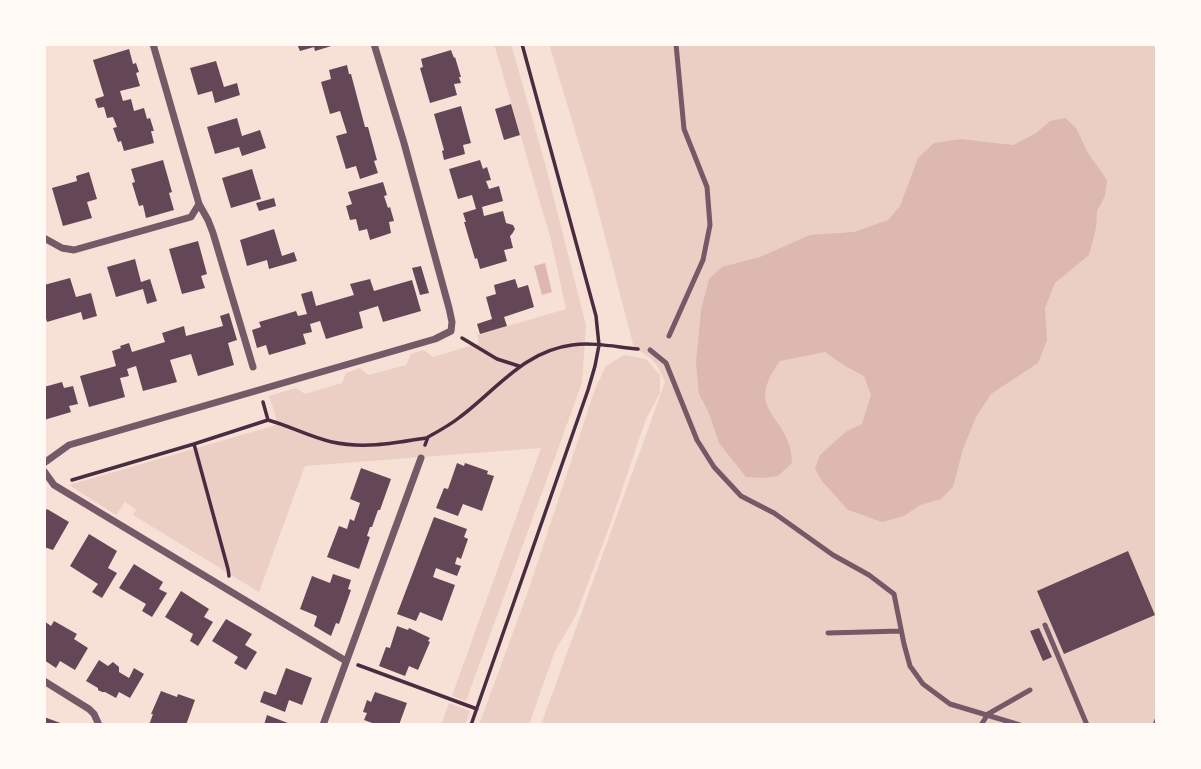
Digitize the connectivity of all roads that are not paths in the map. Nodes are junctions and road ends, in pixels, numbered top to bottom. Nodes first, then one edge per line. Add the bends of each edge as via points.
1 (153, 44) edge
2 (374, 44) edge
3 (676, 44) edge
4 (199, 204) junction
5 (44, 238) edge
6 (669, 336) dead end
7 (650, 350) road end
8 (253, 367) dead end
9 (421, 458) road end
10 (44, 463) edge
11 (44, 471) edge
12 (1045, 625) dead end
13 (901, 631) junction
14 (828, 633) dead end
15 (346, 661) junction
16 (44, 681) edge
17 (1030, 690) dead end
18 (988, 715) junction
19 (99, 725) edge
20 (323, 725) edge
21 (981, 725) edge
22 (1020, 725) edge
23 (1087, 725) edge

1 - 4 street
2 - 10 street via 449,308 451,331 69,445
3 - 6 lane via 684,128 707,187 710,225 704,260
4 - 5 street via 191,217 80,248 69,250
4 - 8 street via 213,233
7 - 13 lane via 666,363 697,440 714,467 741,496 894,594
9 - 15 street
11 - 15 street via 54,485
12 - 23 lane
13 - 14 lane
13 - 18 lane via 910,666 923,684 950,704
15 - 20 street
16 - 19 street via 89,709
17 - 18 lane
18 - 21 lane
18 - 22 lane

